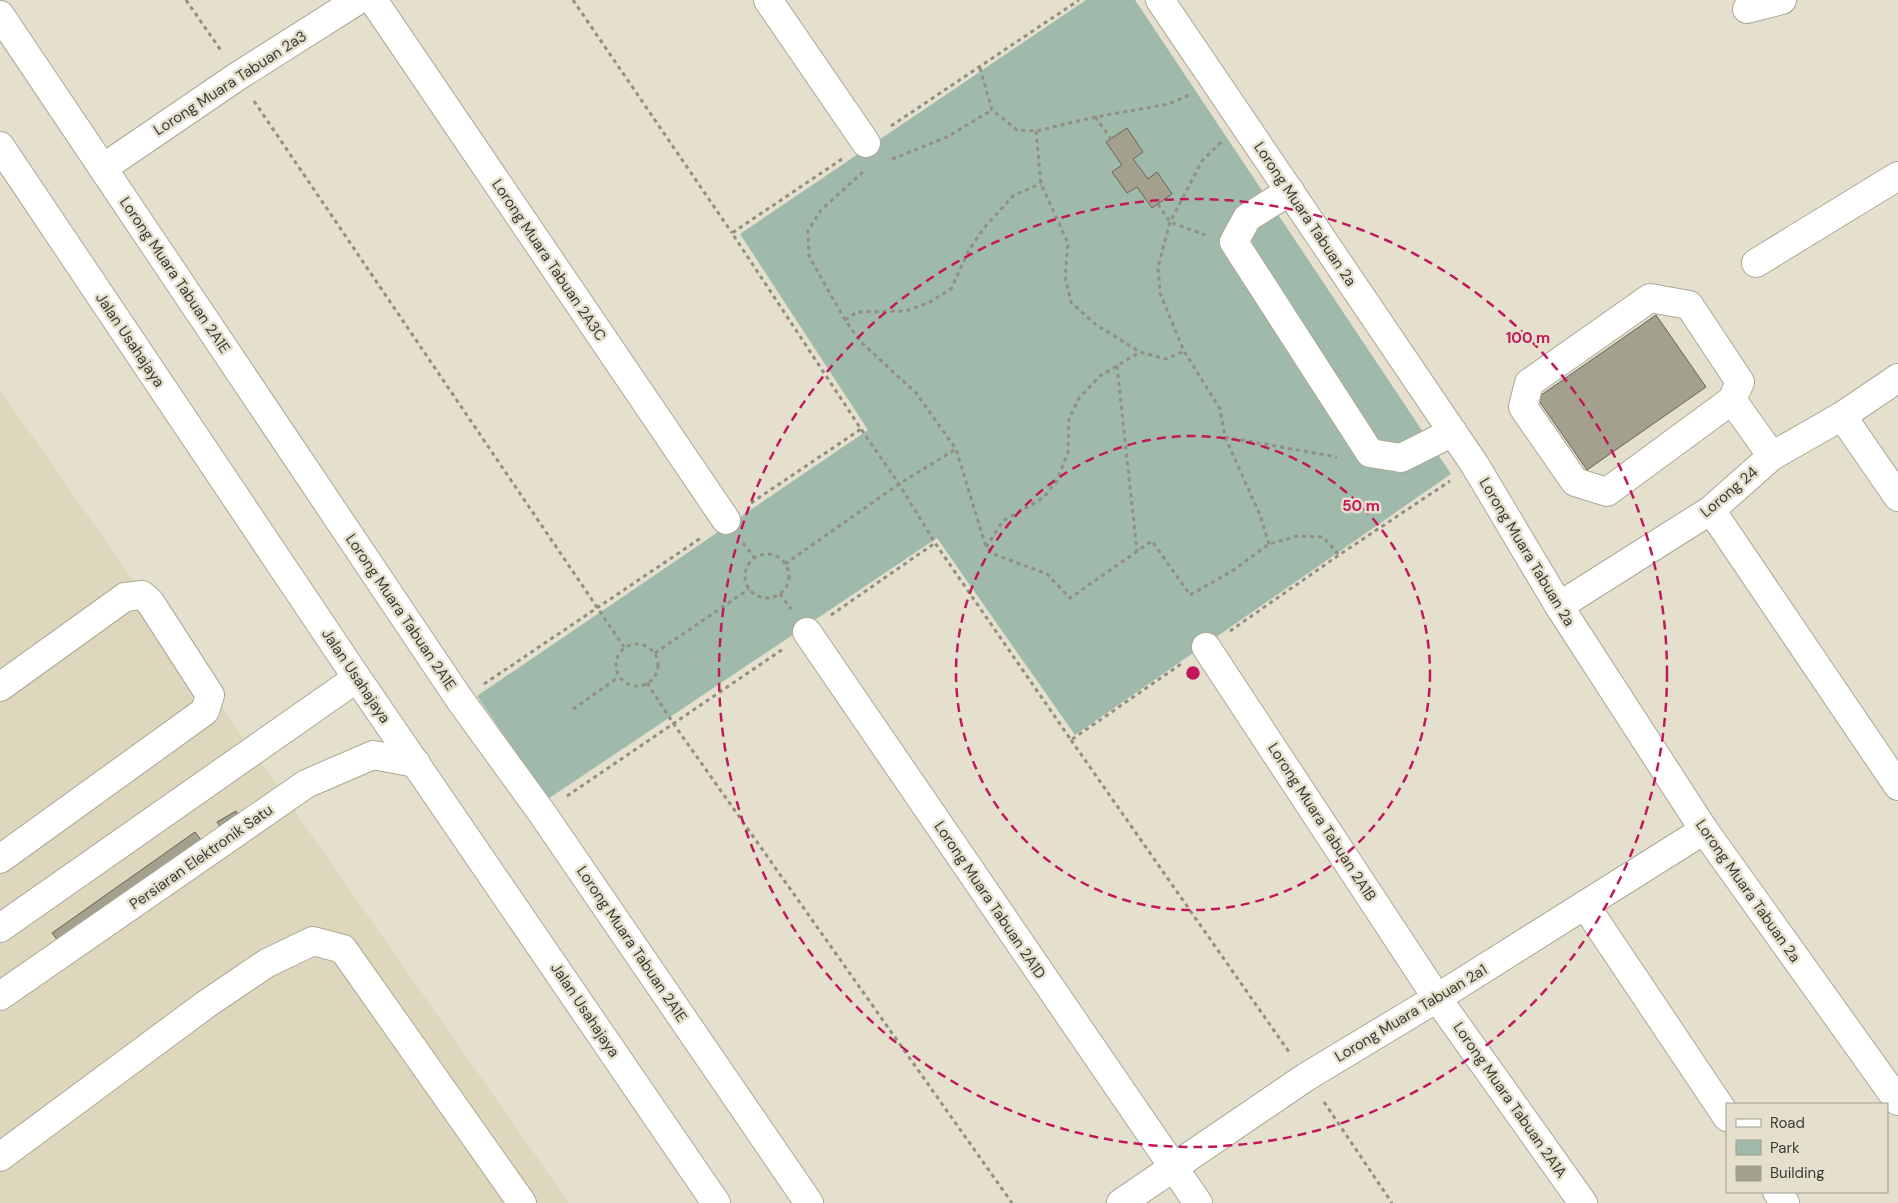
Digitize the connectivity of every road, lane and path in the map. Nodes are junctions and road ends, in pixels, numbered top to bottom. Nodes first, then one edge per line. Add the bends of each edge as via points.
1 (186, 0) edge
2 (358, 0) edge
3 (373, 0) edge
4 (573, 0) edge
5 (768, 0) edge
6 (1079, 0) edge
7 (1160, 0) edge
8 (1782, 0) edge
9 (1747, 9) dead end
10 (0, 15) edge
11 (980, 68) junction
12 (238, 76) junction
13 (1194, 92) dead end
14 (992, 110) junction
15 (1095, 116) junction
16 (1036, 131) junction
17 (1111, 139) dead end
18 (1223, 140) dead end
19 (866, 143) junction
20 (0, 146) edge
21 (888, 160) dead end
22 (103, 168) junction
23 (864, 172) dead end
24 (1898, 176) edge
25 (1041, 184) junction
26 (1290, 191) junction
27 (1158, 204) dead end
28 (1170, 222) junction
29 (732, 233) junction
30 (1234, 242) junction
31 (1756, 263) dead end
32 (845, 320) junction
33 (1184, 351) junction
34 (1140, 352) junction
35 (1117, 366) junction
36 (1898, 378) edge
37 (1732, 400) junction
38 (1842, 416) junction
39 (860, 429) junction
40 (1453, 432) junction
41 (1225, 437) junction
42 (956, 449) junction
43 (1370, 453) junction
44 (1772, 456) junction
45 (1475, 465) junction
46 (899, 484) junction
47 (1898, 497) edge
48 (1711, 510) junction
49 (726, 520) junction
50 (935, 543) junction
51 (1269, 544) junction
52 (986, 546) junction
53 (1137, 550) junction
54 (1339, 555) junction
55 (786, 564) junction
56 (749, 588) junction
57 (1560, 606) junction
58 (597, 609) junction
59 (807, 632) junction
60 (624, 647) junction
61 (1206, 647) junction
62 (655, 653) junction
63 (619, 677) junction
64 (357, 678) junction
65 (647, 683) junction
66 (0, 687) edge
67 (460, 700) junction
68 (573, 708) dead end
69 (673, 723) junction
70 (1071, 740) junction
71 (416, 763) junction
72 (1898, 786) edge
73 (542, 813) junction
74 (1704, 830) junction
75 (0, 859) edge
76 (1585, 905) junction
77 (0, 928) edge
78 (0, 996) edge
79 (1437, 998) junction
80 (1306, 1077) junction
81 (1898, 1101) edge
82 (1726, 1116) edge
83 (0, 1157) edge
84 (1174, 1168) junction
85 (522, 1203) edge
86 (716, 1203) edge
87 (809, 1203) edge
88 (1012, 1203) edge
89 (1121, 1203) edge
90 (1198, 1203) edge
91 (1392, 1203) edge
92 (1583, 1203) edge

1 - 12 path
2 - 12 street, Lorong Muara Tabuan 2a3
3 - 49 street, Lorong Muara Tabuan 2A3C
4 - 29 path
5 - 19 street
6 - 11 path
7 - 26 street, Lorong Muara Tabuan 2a
8 - 9 street
10 - 22 street, Lorong Muara Tabuan 2A1E
11 - 14 path
11 - 19 path
12 - 22 street, Lorong Muara Tabuan 2a3
12 - 58 path
13 - 15 path via 1169,104
14 - 16 path via 1017,130
14 - 21 path via 947,137
15 - 16 path
15 - 17 path
16 - 25 path
18 - 28 path via 1202,161
19 - 29 path
20 - 64 street, Jalan Usahajaya
22 - 67 street, Lorong Muara Tabuan 2A1E
23 - 32 path via 821,210 808,231 810,256
24 - 31 street
25 - 32 path via 1014,194 969,250 950,288 930,302 906,311 857,312
25 - 34 path via 1068,243 1065,276 1070,302 1094,324
26 - 30 street via 1247,218
26 - 40 street, Lorong Muara Tabuan 2a
27 - 28 path
28 - 30 path
28 - 33 path via 1158,267 1160,293
29 - 39 path
30 - 43 street
32 - 42 path via 860,341 916,393
33 - 34 path via 1166,359
33 - 41 path via 1220,409
34 - 35 path
35 - 52 path via 1100,376 1079,398 1069,419 1068,452 1057,481 1043,498 1003,520
35 - 53 path
36 - 38 street, Lorong 24
37 - 37 street via 1740,382 1689,305 1650,298 1529,383 1523,407 1575,482 1607,492
37 - 44 street
38 - 44 street, Lorong 24
38 - 47 street
39 - 46 path
39 - 49 path
40 - 43 street via 1401,458
40 - 45 street, Lorong Muara Tabuan 2a
41 - 43 path via 1359,460
41 - 51 path via 1260,515
42 - 46 path
42 - 52 path
44 - 48 street, Lorong 24
45 - 54 path
45 - 57 street, Lorong Muara Tabuan 2a
46 - 50 path
46 - 55 path
48 - 57 street, Lorong 24
48 - 72 street
49 - 58 path
50 - 59 path
50 - 70 path
51 - 53 path via 1232,571 1190,595 1152,541
51 - 54 path via 1298,536 1323,537
52 - 53 path via 996,555 1047,574 1070,598
54 - 61 path
55 - 56 path via 788,580 780,594 763,598
55 - 56 path via 777,556 765,554 754,558 747,566 745,578
56 - 62 path
57 - 74 street, Lorong Muara Tabuan 2a
58 - 60 path
58 - 67 path
59 - 69 path
59 - 84 street, Lorong Muara Tabuan 2A1D
60 - 62 path via 641,644
60 - 63 path via 615,661
61 - 70 path
61 - 79 street, Lorong Muara Tabuan 2A1B
62 - 65 path via 658,670
63 - 65 path via 627,684
63 - 68 path
64 - 71 street, Jalan Usahajaya
64 - 77 street
65 - 69 path
66 - 75 street via 125,597 142,595 150,602 210,696 204,711
67 - 73 street, Lorong Muara Tabuan 2A1E
69 - 73 path
69 - 88 path
70 - 80 path
71 - 78 street, Persiaran Elektronik Satu via 374,756 306,784
71 - 86 street, Jalan Usahajaya
73 - 87 street, Lorong Muara Tabuan 2A1E
74 - 76 street, Lorong Muara Tabuan 2a1
74 - 81 street, Lorong Muara Tabuan 2a
76 - 79 street, Lorong Muara Tabuan 2a1
76 - 82 street
79 - 80 street, Lorong Muara Tabuan 2a1
79 - 92 street, Lorong Muara Tabuan 2A1A
80 - 84 street, Lorong Muara Tabuan 2a1
80 - 91 path
83 - 85 street via 205,1005 267,963 313,941 343,948
84 - 89 street, Lorong Muara Tabuan 2a1
84 - 90 street, Lorong Muara Tabuan 2A1D

